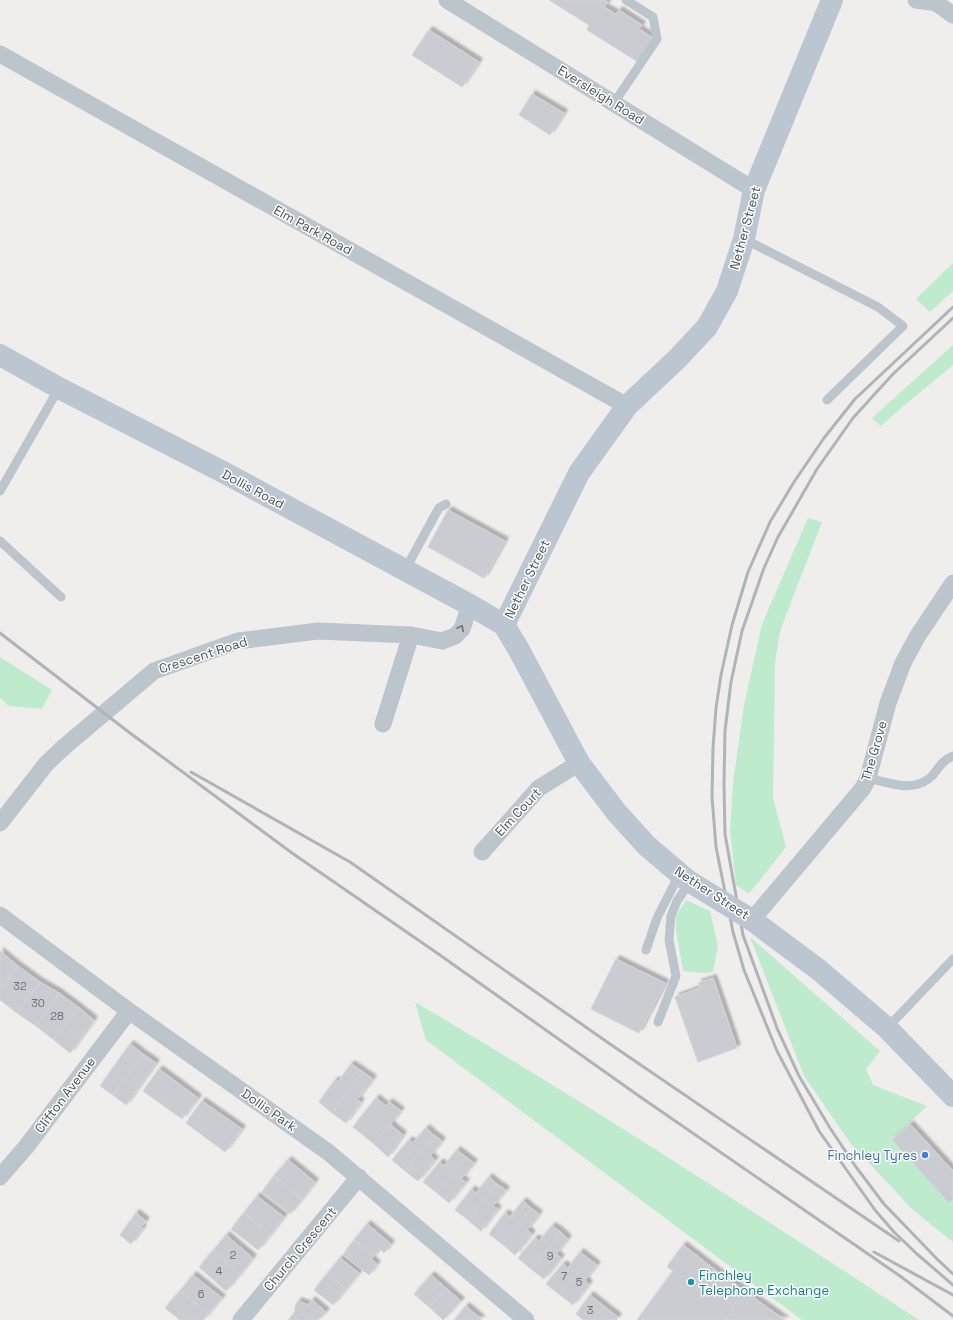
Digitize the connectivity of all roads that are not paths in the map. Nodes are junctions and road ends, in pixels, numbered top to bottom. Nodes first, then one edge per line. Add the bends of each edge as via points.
1 (447, 0) edge
2 (626, 0) edge
3 (832, 0) edge
4 (916, 0) edge
5 (934, 2) edge
6 (953, 15) edge
7 (0, 54) edge
8 (614, 103) junction
9 (754, 190) junction
10 (744, 239) junction
11 (0, 355) edge
12 (59, 388) junction
13 (827, 400) dead end
14 (627, 406) junction
15 (0, 490) edge
16 (446, 504) dead end
17 (0, 541) edge
18 (405, 570) junction
19 (953, 583) edge
20 (61, 597) dead end
21 (470, 605) junction
22 (504, 625) junction
23 (411, 635) junction
24 (383, 724) dead end
25 (953, 756) edge
26 (579, 764) junction
27 (868, 778) junction
28 (0, 823) edge
29 (482, 852) dead end
30 (685, 879) junction
31 (0, 915) edge
32 (752, 920) junction
33 (646, 950) dead end
34 (953, 959) edge
35 (129, 1011) junction
36 (658, 1022) dead end
37 (887, 1028) junction
38 (953, 1096) edge
39 (0, 1177) edge
40 (359, 1177) junction
41 (241, 1320) edge
42 (526, 1320) edge

1 - 8 street, Eversleigh Road
2 - 8 lane via 653,17 657,39
3 - 9 main road, Nether Street
4 - 5 street
5 - 6 street
7 - 14 street, Elm Park Road
8 - 9 street, Eversleigh Road
9 - 10 main road, Nether Street
10 - 13 lane via 878,307 903,326
10 - 14 main road, Nether Street via 727,291 707,327
11 - 12 main road, Dollis Road
12 - 15 lane
12 - 18 main road, Dollis Road via 223,472
14 - 22 main road, Nether Street via 579,473
16 - 18 lane via 439,508
17 - 20 lane
18 - 21 main road, Dollis Road
19 - 27 street, The Grove via 903,662 888,703
21 - 22 main road, Dollis Road
23 -> 21 street, Crescent Road via 442,641 456,636 462,629
22 - 26 main road, Nether Street
23 - 24 street
23 - 28 street, Crescent Road via 318,631 238,641 154,671 46,764
25 - 27 lane via 940,764 922,784 915,786
26 - 29 street, Elm Court via 539,788
26 - 30 main road, Nether Street via 647,846
27 - 32 street, The Grove via 863,788
30 - 32 main road, Nether Street, bridge
30 - 33 lane via 657,918
30 - 36 lane via 671,916 669,940 676,976
31 - 35 street, Dollis Park
32 - 37 main road, Nether Street via 820,970
34 - 37 lane
35 - 39 street, Clifton Avenue via 26,1147
35 - 40 street, Dollis Park via 328,1152
37 - 38 main road, Nether Street
40 - 41 street, Church Crescent
40 - 42 street, Dollis Park

